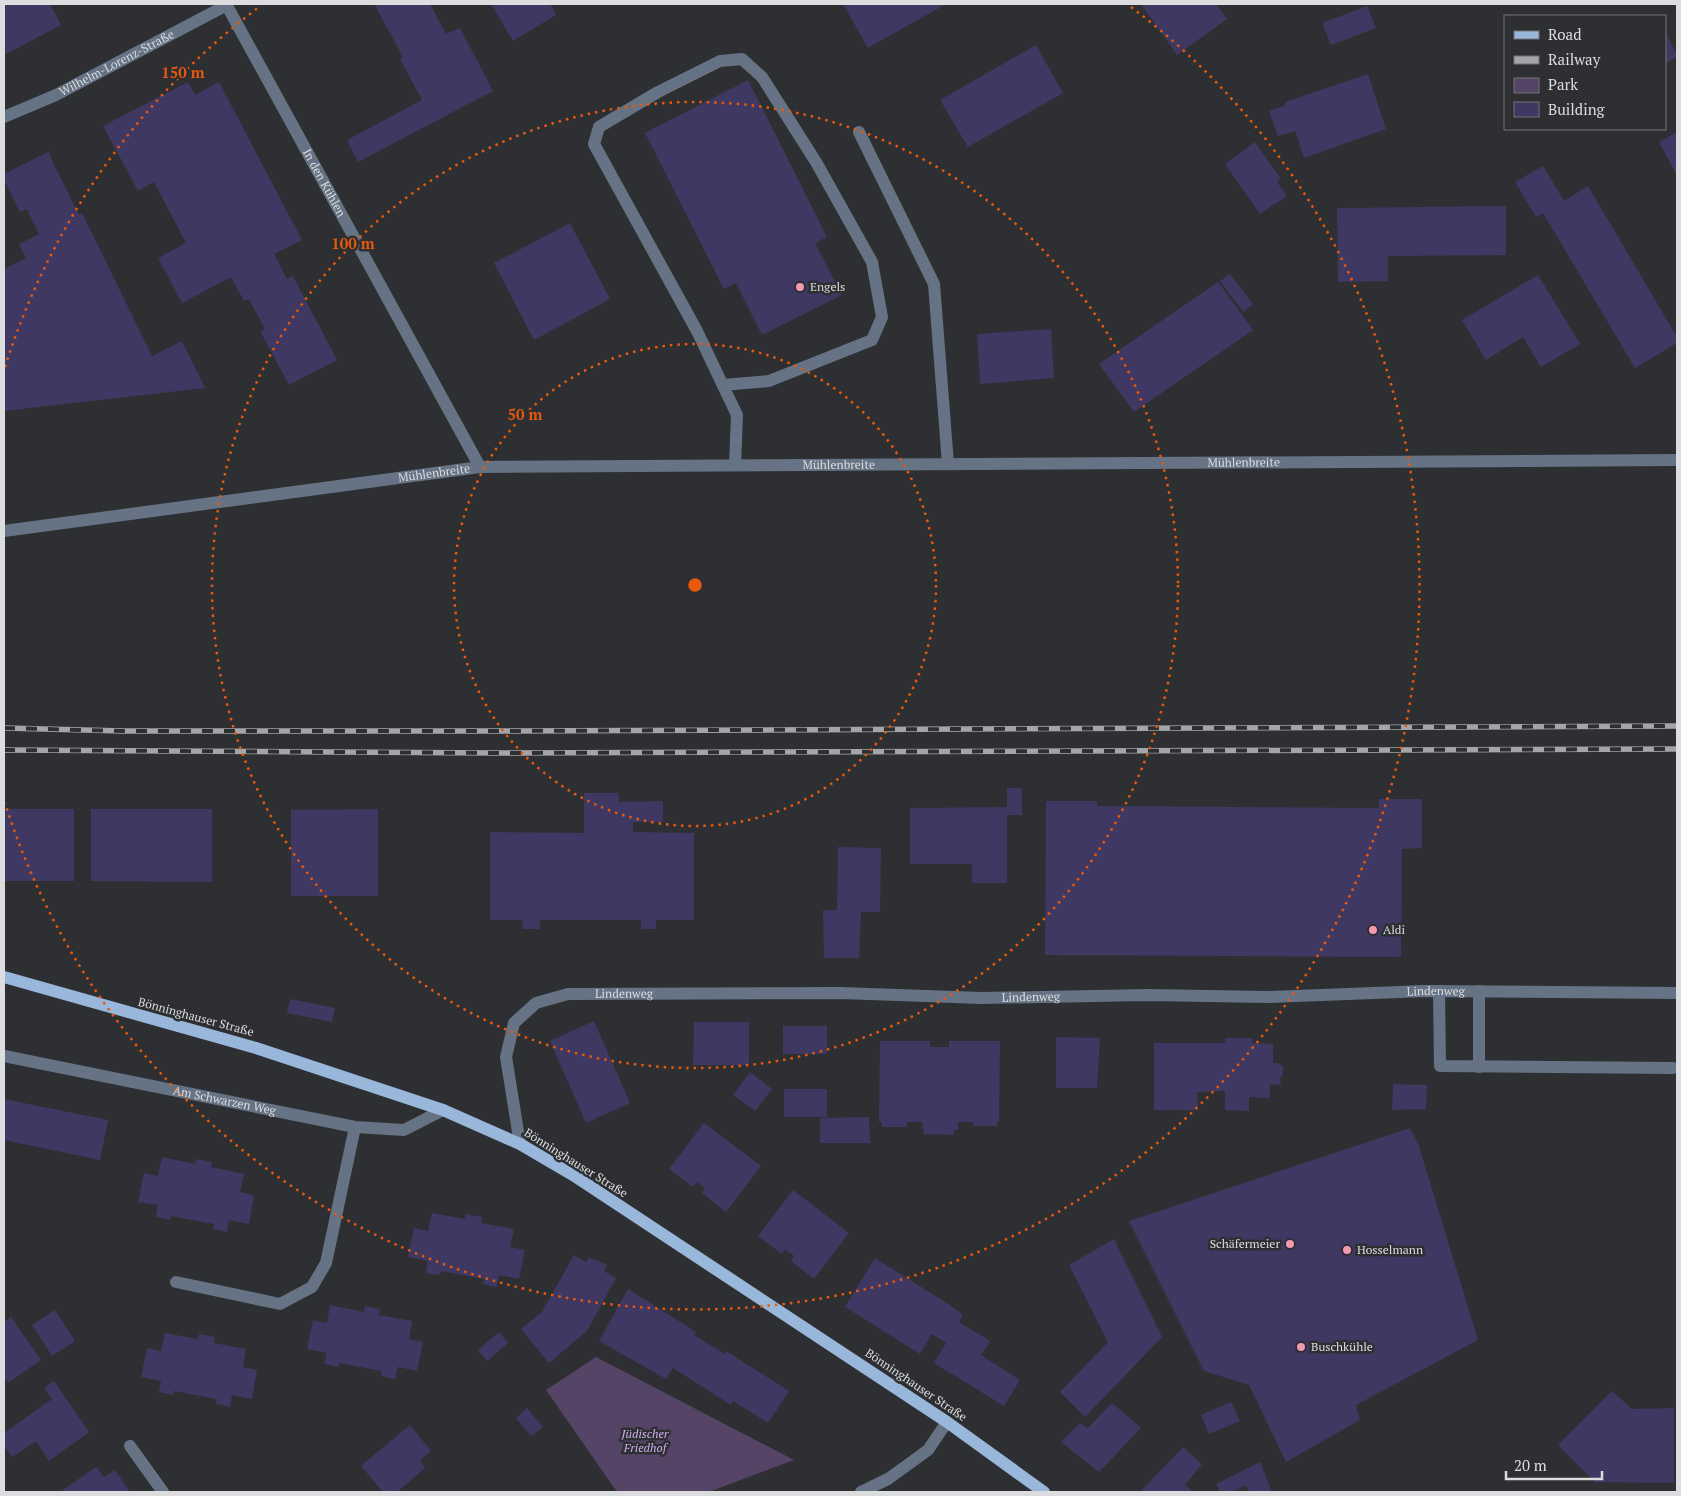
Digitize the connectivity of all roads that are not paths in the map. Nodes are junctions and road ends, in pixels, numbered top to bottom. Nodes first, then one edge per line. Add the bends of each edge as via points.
1 (226, 5) edge
2 (4, 117) edge
3 (859, 132) dead end
4 (722, 385) junction
5 (1677, 460) edge
6 (948, 464) junction
7 (736, 465) junction
8 (480, 467) junction
9 (4, 531) edge
10 (4, 977) edge
11 (1439, 991) junction
12 (1479, 991) junction
13 (1677, 993) edge
14 (4, 1056) edge
15 (1479, 1067) junction
16 (1673, 1068) dead end
17 (442, 1110) junction
18 (355, 1126) junction
19 (520, 1144) junction
20 (176, 1282) dead end
21 (947, 1422) junction
22 (130, 1446) dead end
23 (163, 1492) edge
24 (860, 1492) edge
25 (1044, 1492) edge

1 - 2 street, Wilhelm-Lorenz-Straße via 56,95
1 - 8 street, In den Kühlen
3 - 6 street via 934,284
4 - 4 street via 594,144 599,127 658,92 720,61 742,59 762,76 816,162 872,262 882,316 872,340 769,381
4 - 7 street via 737,415
5 - 6 street, Mühlenbreite
6 - 7 street, Mühlenbreite
7 - 8 street, Mühlenbreite
8 - 9 street, Mühlenbreite
10 - 17 main road, Bönninghauser Straße via 256,1048
11 - 12 street, Lindenweg
11 - 15 street via 1440,1066
11 - 19 street, Lindenweg via 982,998 841,994 568,994 536,1003 514,1023 506,1057
12 - 13 street, Lindenweg
12 - 15 street
14 - 18 street, Am Schwarzen Weg
15 - 16 street
17 - 18 street, Am Schwarzen Weg via 404,1130
17 - 19 main road, Bönninghauser Straße
18 - 20 street via 326,1263 312,1287 280,1304
19 - 21 main road, Bönninghauser Straße via 573,1175
21 - 24 street via 928,1450 888,1479
21 - 25 main road, Bönninghauser Straße
22 - 23 street

